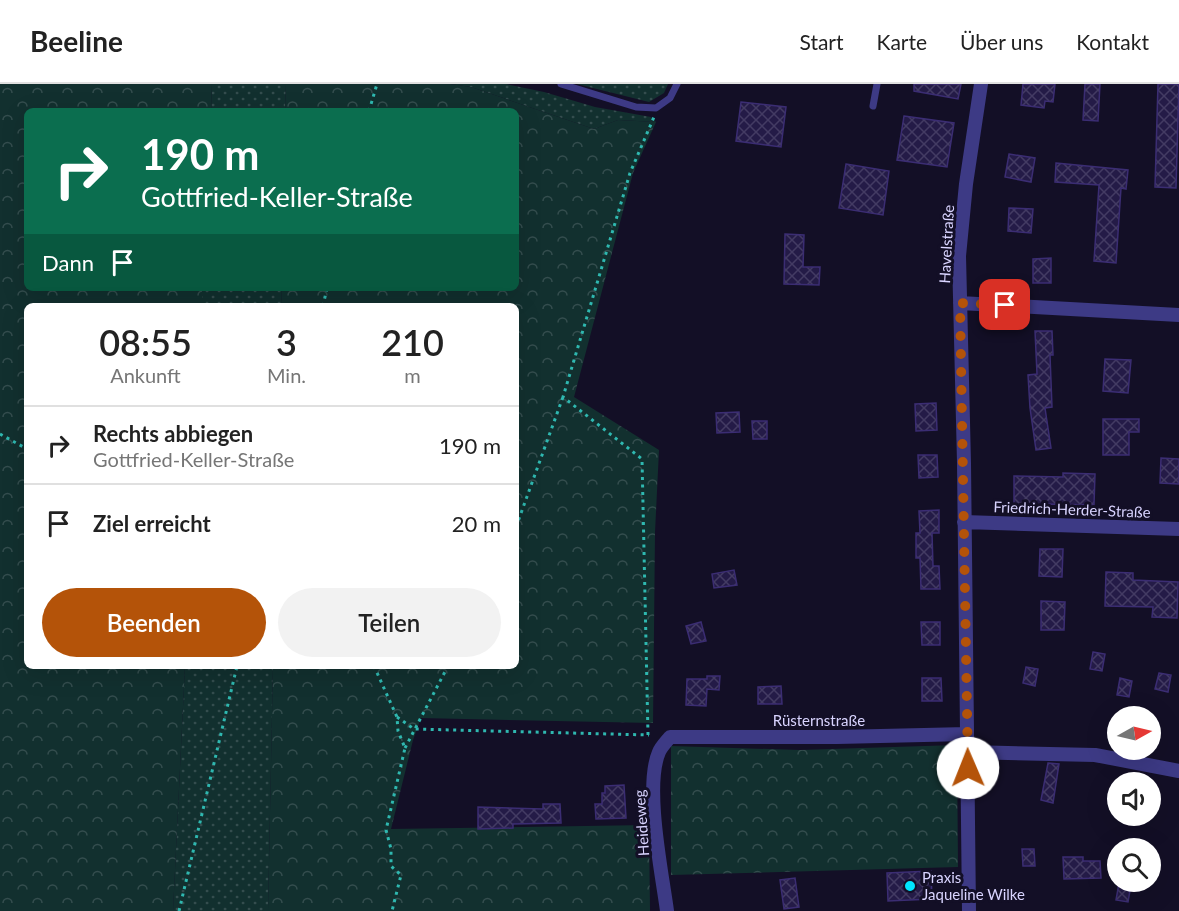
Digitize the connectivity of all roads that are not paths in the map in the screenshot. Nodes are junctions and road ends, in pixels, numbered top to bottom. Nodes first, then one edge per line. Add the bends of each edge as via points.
1 (561, 84) edge
2 (677, 84) edge
3 (877, 84) edge
4 (981, 84) edge
5 (873, 106) dead end
6 (960, 303) junction
7 (1179, 315) edge
8 (964, 522) junction
9 (1179, 529) edge
10 (967, 734) junction
11 (670, 737) joint
12 (968, 752) junction
13 (1179, 771) edge
14 (667, 911) edge
15 (969, 911) edge

1 - 2 lane via 636,107 656,108 670,98
3 - 5 lane
4 - 6 street, Havelstraße via 960,230
6 - 7 street
6 - 8 street, Havelstraße
8 - 9 street, Friedrich-Herder-Straße
8 - 10 street, Havelstraße
10 - 11 street, Rüsternstraße
10 - 12 street, Havelstraße
11 - 14 street, Heideweg via 659,752 653,795
12 - 13 street via 1095,755
12 - 15 street, Havelstraße

